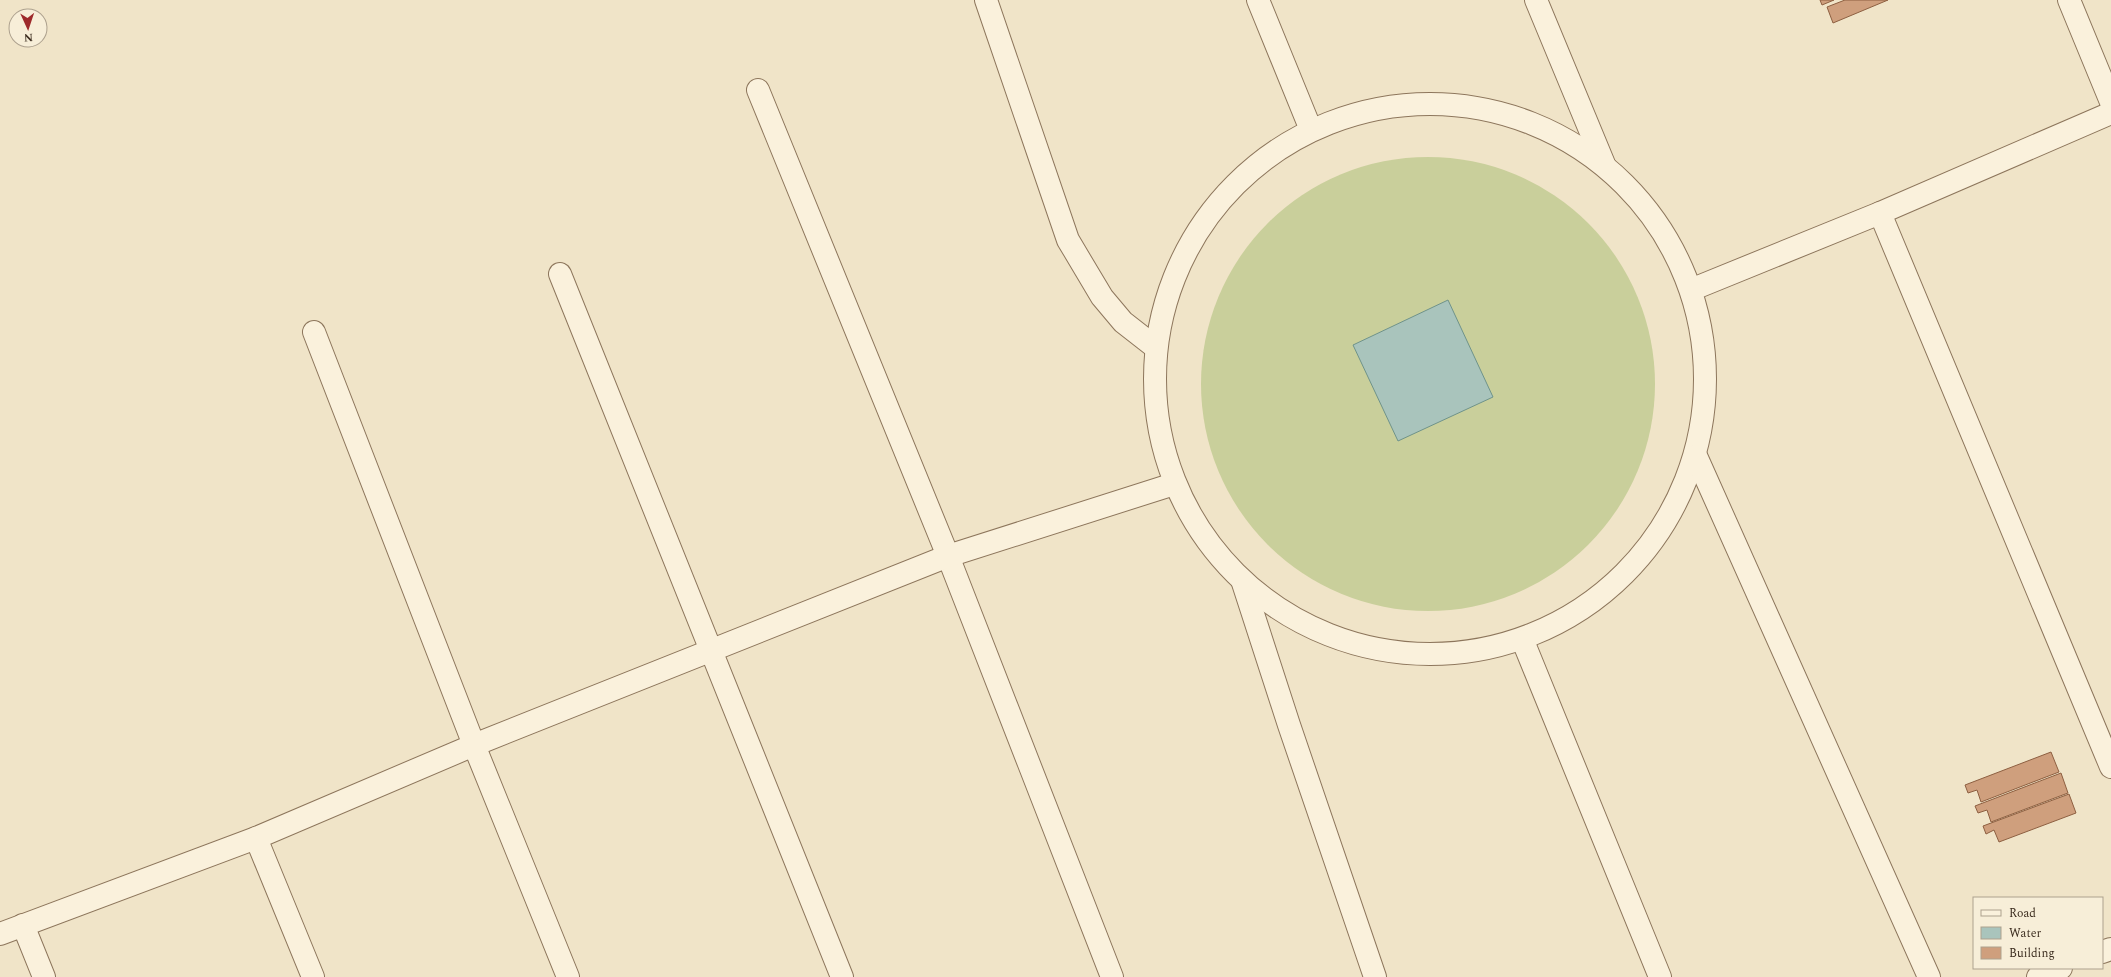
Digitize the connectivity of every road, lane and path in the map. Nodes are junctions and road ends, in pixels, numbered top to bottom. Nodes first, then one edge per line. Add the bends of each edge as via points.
1 (986, 0) edge
2 (1258, 0) edge
3 (1536, 0) edge
4 (2069, 0) edge
5 (758, 90) dead end
6 (2111, 102) edge
7 (2111, 113) edge
8 (1311, 130) junction
9 (1604, 164) junction
10 (1880, 213) junction
11 (560, 274) dead end
12 (1693, 289) junction
13 (314, 332) dead end
14 (1155, 347) junction
15 (1696, 456) junction
16 (1174, 484) junction
17 (948, 556) junction
18 (1243, 583) junction
19 (1522, 641) junction
20 (712, 649) junction
21 (474, 745) junction
22 (2111, 767) edge
23 (256, 838) junction
24 (23, 925) junction
25 (0, 934) edge
26 (2058, 969) edge
27 (44, 977) edge
28 (313, 977) edge
29 (568, 977) edge
30 (842, 977) edge
31 (1112, 977) edge
32 (1375, 977) edge
33 (1660, 977) edge
34 (1929, 977) edge
35 (2038, 977) edge

1 - 14 street via 1068,240 1102,296 1123,322
2 - 8 street
3 - 9 street
4 - 6 street
5 - 17 street
7 - 10 street
8 - 9 street via 1386,106 1463,105 1538,124
8 - 14 street via 1252,167 1205,218 1172,279
9 - 12 street via 1658,221
10 - 12 street
10 - 22 street
11 - 20 street
12 - 15 street via 1708,372
13 - 21 street
14 - 16 street via 1155,417
15 - 19 street via 1660,532 1603,595
15 - 34 street
16 - 17 street
16 - 18 street via 1203,538
17 - 20 street
17 - 31 street
18 - 19 street via 1293,619 1349,643 1409,654 1470,652
18 - 32 street
19 - 33 street
20 - 21 street
20 - 30 street
21 - 23 street
21 - 29 street
23 - 24 street
23 - 28 street
24 - 25 street
24 - 27 street
26 - 35 street

